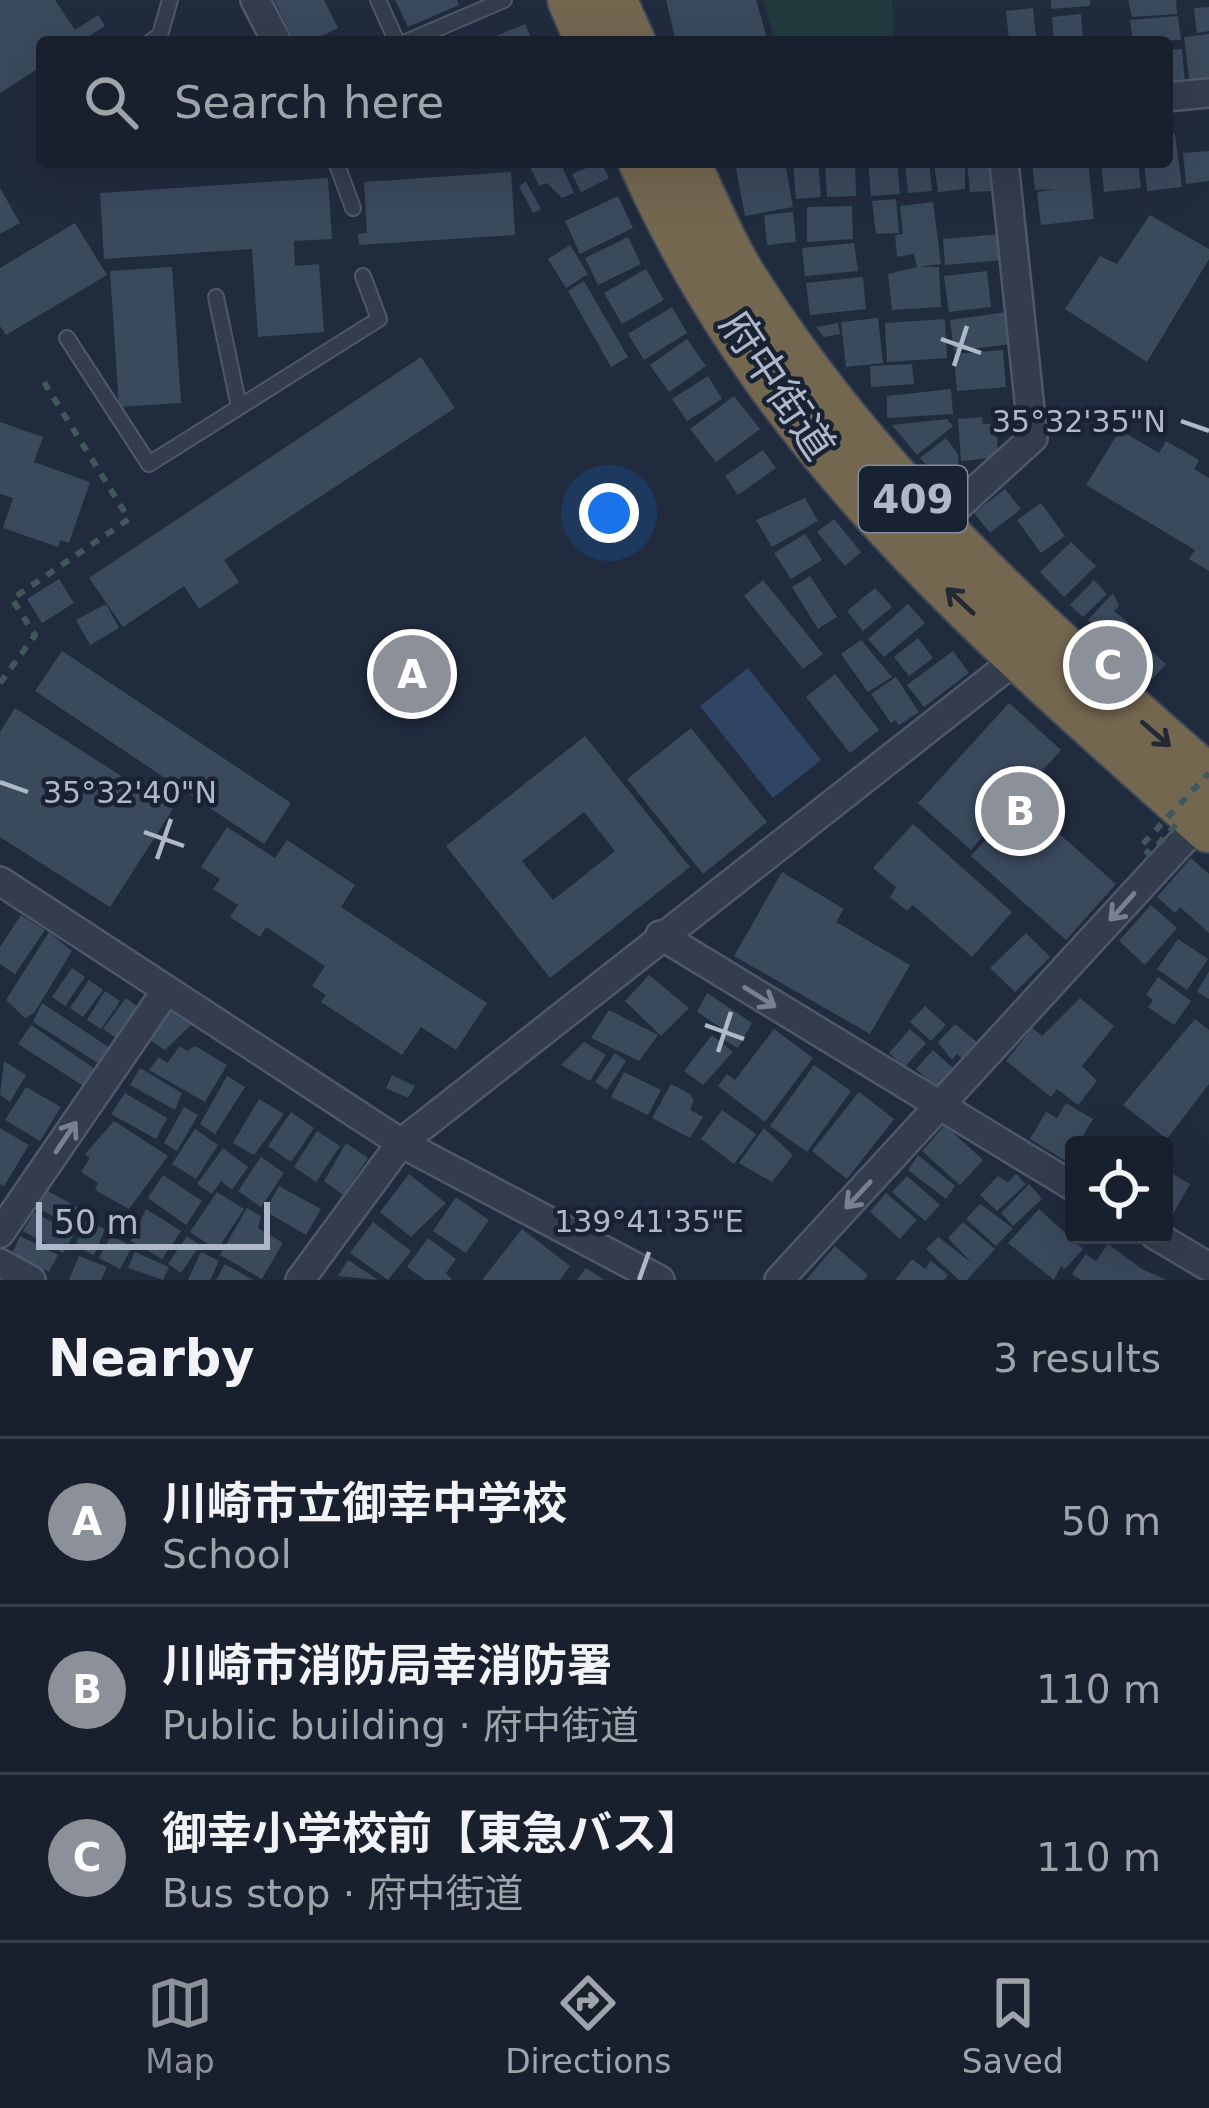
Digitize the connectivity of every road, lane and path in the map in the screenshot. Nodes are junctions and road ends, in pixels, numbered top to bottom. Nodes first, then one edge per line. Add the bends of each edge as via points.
1 (170, 0) edge
2 (256, 0) edge
3 (378, 0) edge
4 (504, 0) edge
5 (572, 0) edge
6 (612, 0) edge
7 (158, 36) edge
8 (274, 36) edge
9 (398, 36) edge
10 (416, 36) edge
11 (587, 36) edge
12 (628, 36) edge
13 (1209, 93) edge
14 (1173, 96) edge
15 (338, 168) edge
16 (665, 168) edge
17 (666, 168) edge
18 (1005, 168) edge
19 (353, 208) dead end
20 (363, 276) dead end
21 (216, 297) dead end
22 (68, 338) dead end
23 (42, 380) dead end
24 (239, 407) junction
25 (936, 526) junction
26 (1029, 642) junction
27 (0, 683) edge
28 (1201, 806) edge
29 (0, 881) edge
30 (660, 935) junction
31 (166, 992) junction
32 (939, 1108) junction
33 (401, 1143) junction
34 (1065, 1182) edge
35 (0, 1233) edge
36 (1170, 1244) edge
37 (0, 1263) edge
38 (1209, 1267) edge
39 (656, 1279) edge
40 (31, 1280) edge
41 (300, 1280) edge
42 (779, 1280) edge

1 - 7 lane
2 - 8 street
3 - 9 lane
4 - 10 lane
5 - 11 highway
6 - 12 highway
13 - 14 street
15 - 19 lane
26 -> 16 highway, 府中街道 / 409 via 847,485 778,396
17 - 25 highway, 府中街道 / 409 via 812,382
18 - 25 street via 1033,438
20 - 24 lane via 379,319
21 - 24 lane
22 - 24 lane via 149,464
23 - 27 path via 129,519 12,599 35,635
25 - 26 highway, 府中街道 / 409
26 - 28 highway, 府中街道 / 409
26 - 30 street
28 - 28 path, bridge via 1141,846 1149,854
28 -> 32 street
29 - 31 street
30 -> 32 street
30 - 33 street
31 - 33 street
35 -> 31 street
32 - 34 street
32 -> 42 street
33 - 39 street
33 - 41 street
36 - 38 street
37 - 40 street

